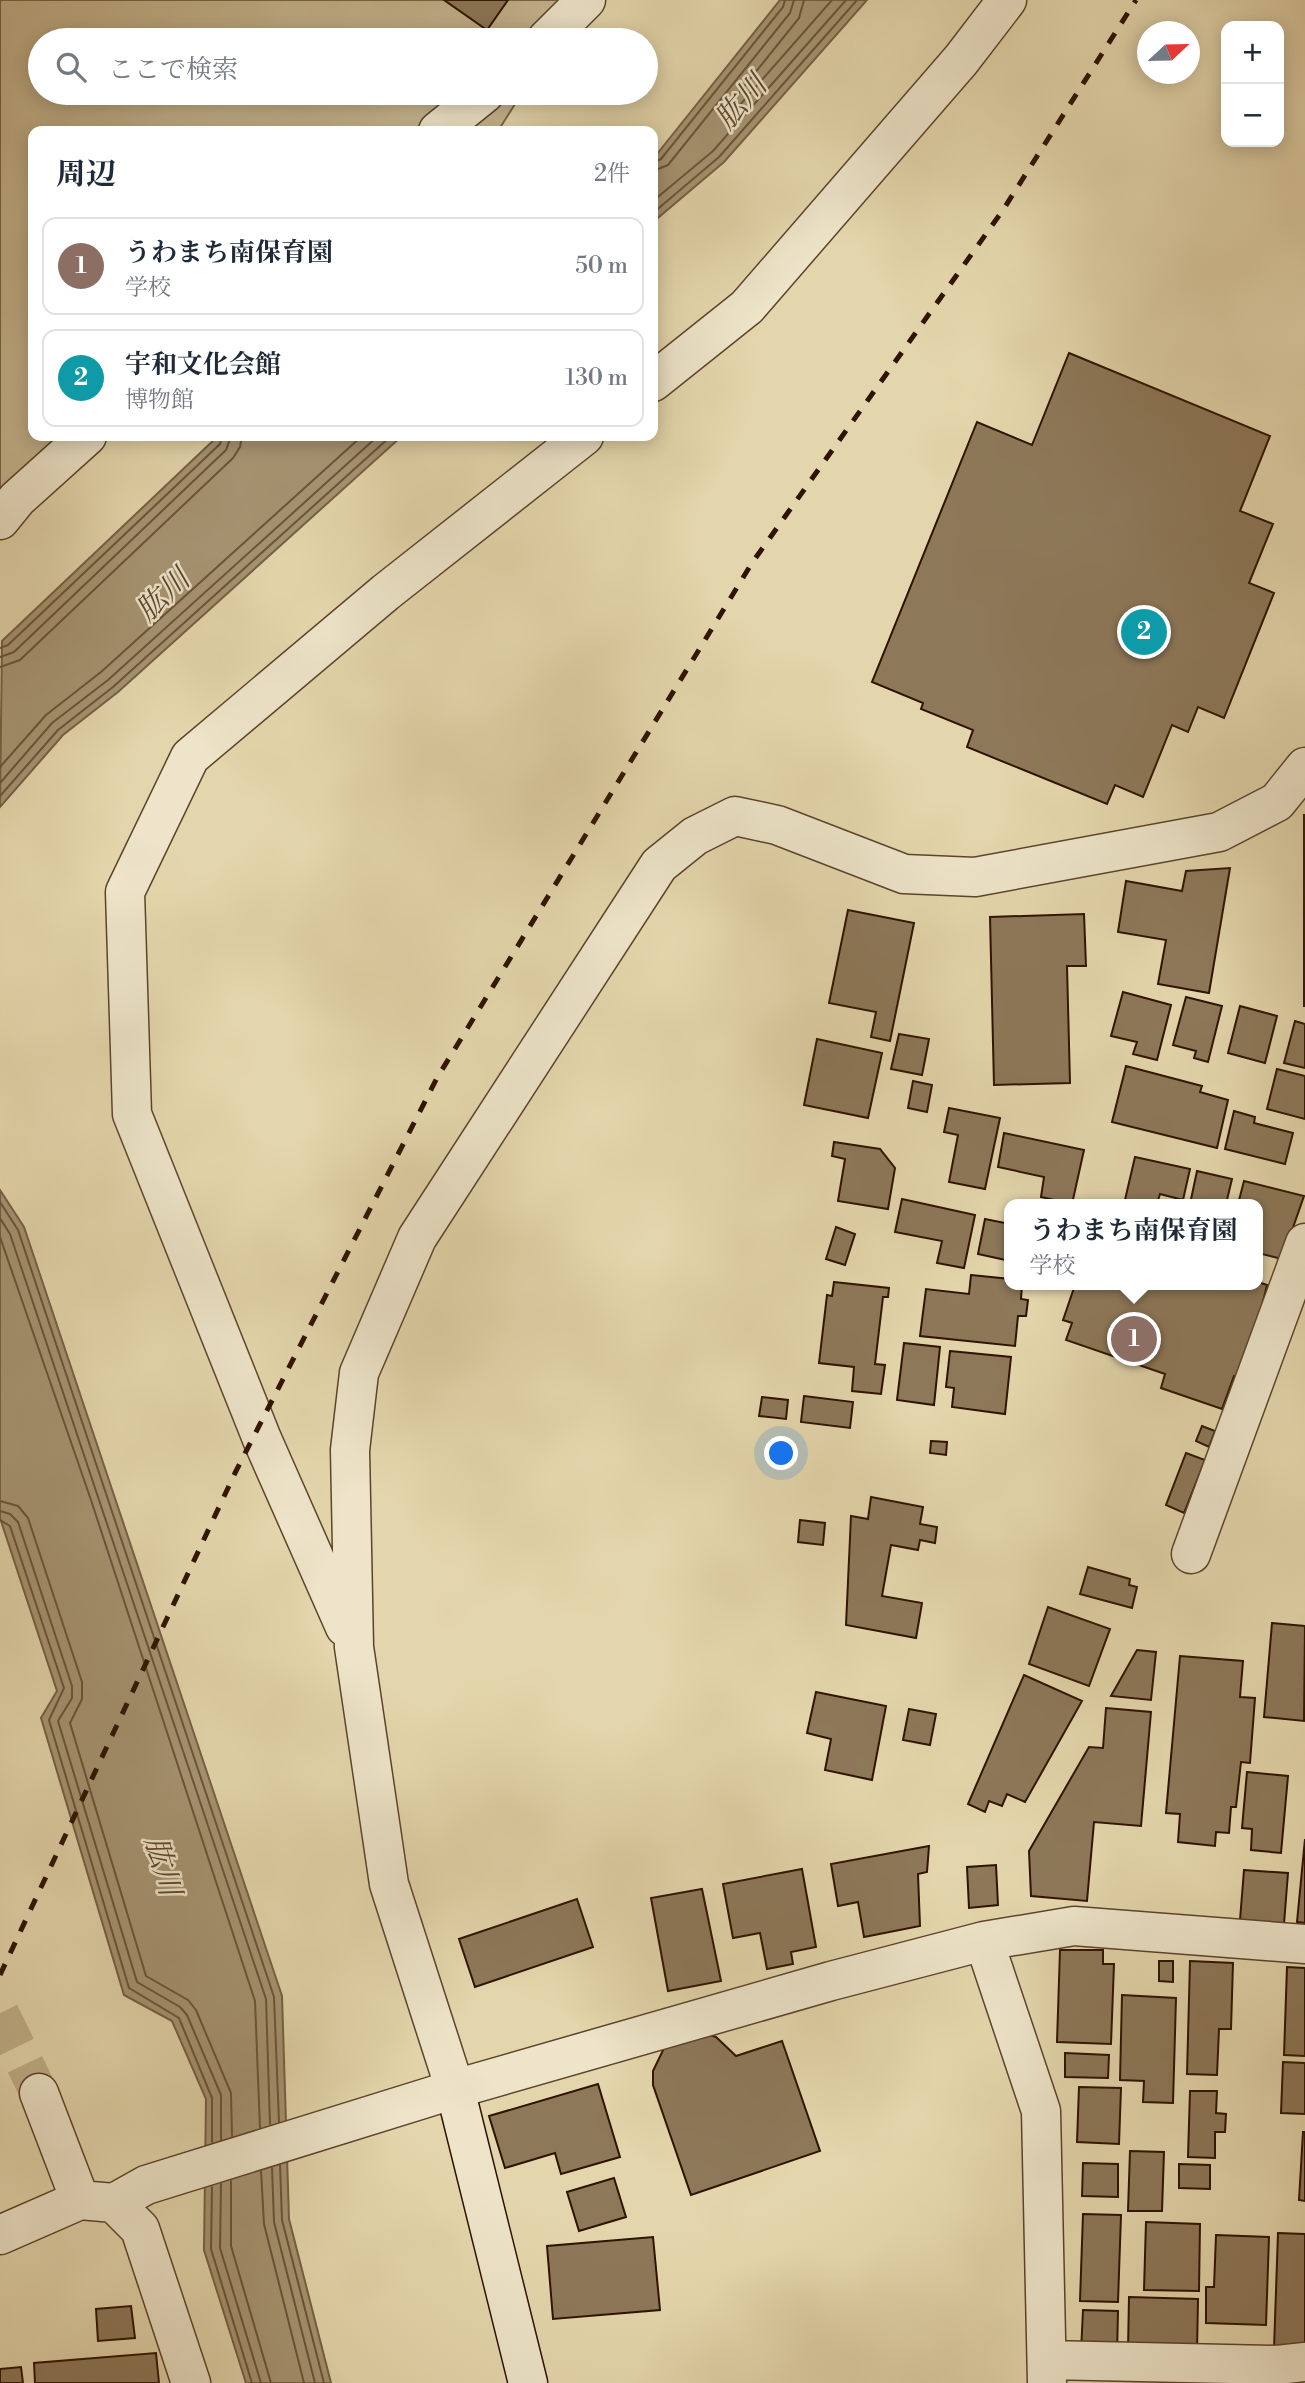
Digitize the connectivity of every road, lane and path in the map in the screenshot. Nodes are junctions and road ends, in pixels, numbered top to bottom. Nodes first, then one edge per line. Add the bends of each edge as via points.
1 (586, 0) edge
2 (1007, 0) edge
3 (558, 28) edge
4 (470, 105) edge
5 (444, 126) edge
6 (658, 378) edge
7 (81, 441) edge
8 (578, 441) edge
9 (6, 505) edge
10 (1305, 767) edge
11 (1305, 1243) edge
12 (1191, 1554) dead end
13 (354, 1647) junction
14 (984, 1941) junction
15 (1305, 1944) edge
16 (455, 2089) junction
17 (40, 2093) tunnel mouth
18 (113, 2196) junction
19 (0, 2235) edge
20 (1305, 2362) edge
21 (1048, 2371) edge
22 (191, 2383) edge
23 (528, 2383) edge

1 - 3 street
2 - 6 street via 961,60 747,307
4 - 5 street
7 - 9 street
8 - 13 street via 386,592 190,757 124,892 132,1114 262,1439
10 - 13 street via 1277,802 1219,832 975,877 904,874 777,825 735,816 695,836 659,865 417,1238 359,1373 350,1450
11 - 12 street
13 - 16 street via 389,1884
14 - 15 street via 1074,1926
14 - 16 street
14 - 21 street via 1041,2111
16 - 18 street
16 - 23 street
17 - 18 street
18 - 19 street
18 - 22 street via 140,2229
20 - 21 street

